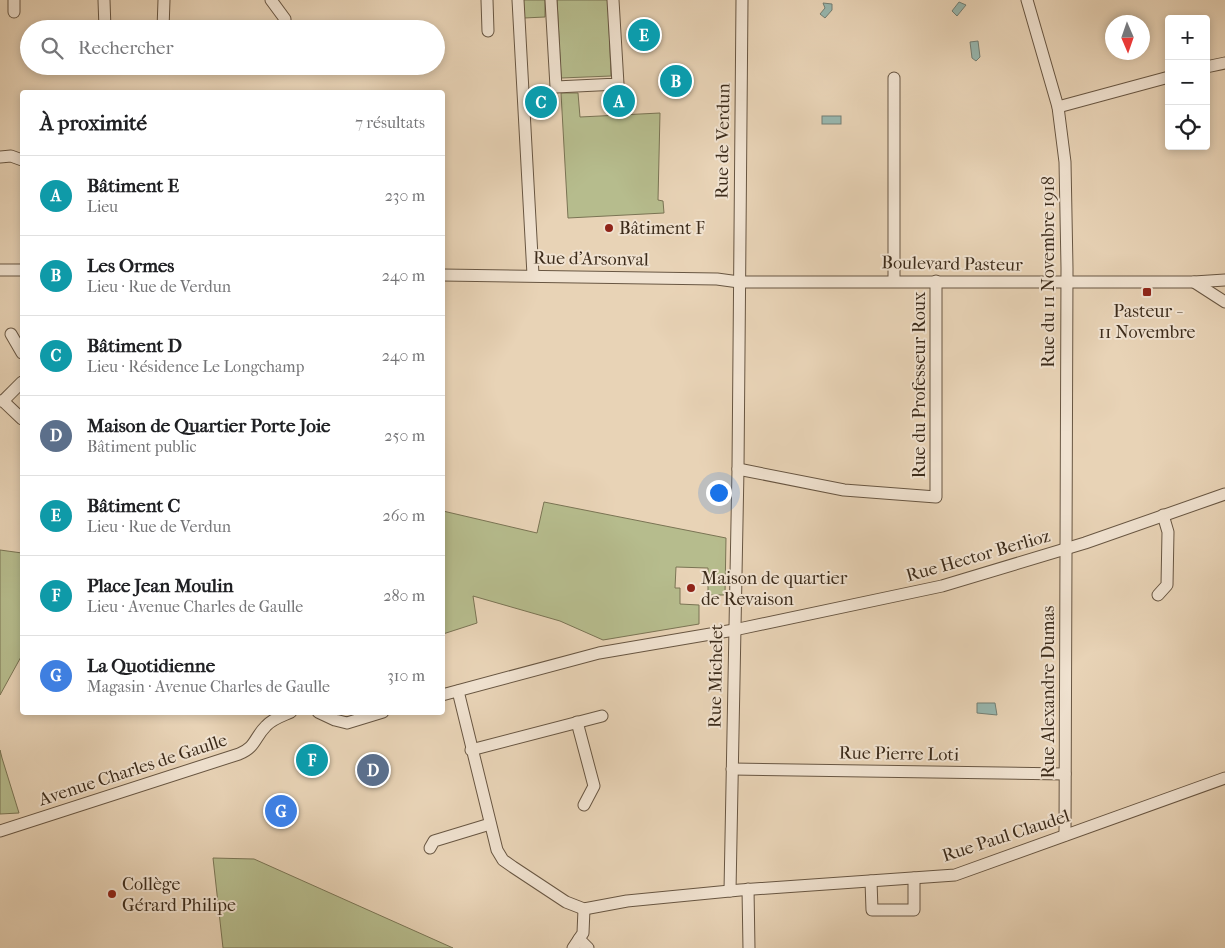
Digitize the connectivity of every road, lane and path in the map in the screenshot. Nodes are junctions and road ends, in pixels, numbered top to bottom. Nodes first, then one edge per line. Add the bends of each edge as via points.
1 (14, 0) edge
2 (104, 0) edge
3 (164, 0) edge
4 (271, 0) edge
5 (487, 0) edge
6 (518, 0) edge
7 (551, 0) edge
8 (614, 0) edge
9 (742, 0) edge
10 (1028, 0) edge
11 (14, 12) dead end
12 (105, 20) edge
13 (163, 20) edge
14 (285, 20) edge
15 (488, 31) dead end
16 (1225, 62) edge
17 (1210, 67) edge
18 (894, 78) dead end
19 (1165, 78) edge
20 (1058, 106) junction
21 (0, 157) edge
22 (20, 159) edge
23 (0, 270) edge
24 (20, 270) edge
25 (445, 275) edge
26 (533, 275) junction
27 (894, 280) junction
28 (1225, 280) edge
29 (936, 281) junction
30 (739, 282) junction
31 (1066, 282) junction
32 (1194, 282) junction
33 (1225, 302) edge
34 (11, 334) dead end
35 (20, 350) edge
36 (20, 384) edge
37 (2, 401) edge
38 (20, 417) edge
39 (738, 469) junction
40 (1225, 494) edge
41 (1163, 515) junction
42 (1067, 548) junction
43 (1158, 595) dead end
44 (734, 630) junction
45 (458, 691) junction
46 (445, 694) edge
47 (284, 715) edge
48 (324, 715) edge
49 (373, 715) edge
50 (602, 716) dead end
51 (577, 722) junction
52 (471, 750) junction
53 (732, 768) junction
54 (1065, 774) junction
55 (1225, 778) edge
56 (584, 805) dead end
57 (490, 824) junction
58 (0, 831) edge
59 (1065, 835) junction
60 (430, 848) dead end
61 (914, 878) junction
62 (871, 881) junction
63 (748, 889) junction
64 (730, 891) junction
65 (584, 909) junction
66 (576, 943) edge
67 (588, 948) edge
68 (749, 948) edge

1 - 11 street
2 - 12 street
3 - 13 street
4 - 14 street
5 - 15 street
6 - 26 street
7 - 8 street via 556,87 618,84
9 - 30 street, Rue de Verdun
10 - 20 street, Rue du 11 Novembre 1918
16 - 17 street
18 - 27 street
19 - 20 street
20 - 31 street, Rue du 11 Novembre 1918 via 1065,162
21 - 22 street
23 - 24 street
25 - 26 street, Rue d'Arsonval
26 - 30 street, Rue d'Arsonval
27 - 29 street, Boulevard Pasteur
27 - 30 street, Boulevard Pasteur
28 - 32 street, Boulevard Pasteur
29 - 31 street, Boulevard Pasteur
29 - 39 street, Rue du Professeur Roux via 936,498 844,490
30 - 39 street, Rue Michelet
31 - 32 street, Boulevard Pasteur
31 - 42 street, Rue du 11 Novembre 1918
32 - 33 street
34 - 35 street
36 - 37 street
37 - 38 street
39 - 44 street, Rue Michelet
40 - 41 street, Rue Hector Berlioz
41 - 42 street, Rue Hector Berlioz
41 - 43 street via 1168,532 1167,585
42 - 44 street, Rue Hector Berlioz via 942,586
42 - 54 street, Rue Alexandre Dumas
44 - 45 street via 599,653
44 - 53 street, Rue Michelet
45 - 46 street
45 - 52 street
47 - 58 street, Avenue Charles de Gaulle via 266,726 249,750
48 - 49 street via 347,723
50 - 51 street
51 - 52 street
51 - 56 street via 594,786
52 - 57 street
53 - 54 street, Rue Pierre Loti
53 - 64 street, Rue Michelet
54 - 59 street, Rue Alexandre Dumas
55 - 59 street, Rue Paul Claudel
57 - 60 street via 434,842
57 - 65 street via 503,860 566,902
59 - 61 street, Rue Paul Claudel via 955,874
61 - 62 street, Rue Paul Claudel
61 - 62 street via 914,910 872,910
62 - 63 street, Rue Paul Claudel
63 - 64 street, Rue Paul Claudel
63 - 68 street
64 - 65 street, Rue Paul Claudel via 628,901
65 - 66 street via 583,933
66 - 67 street

